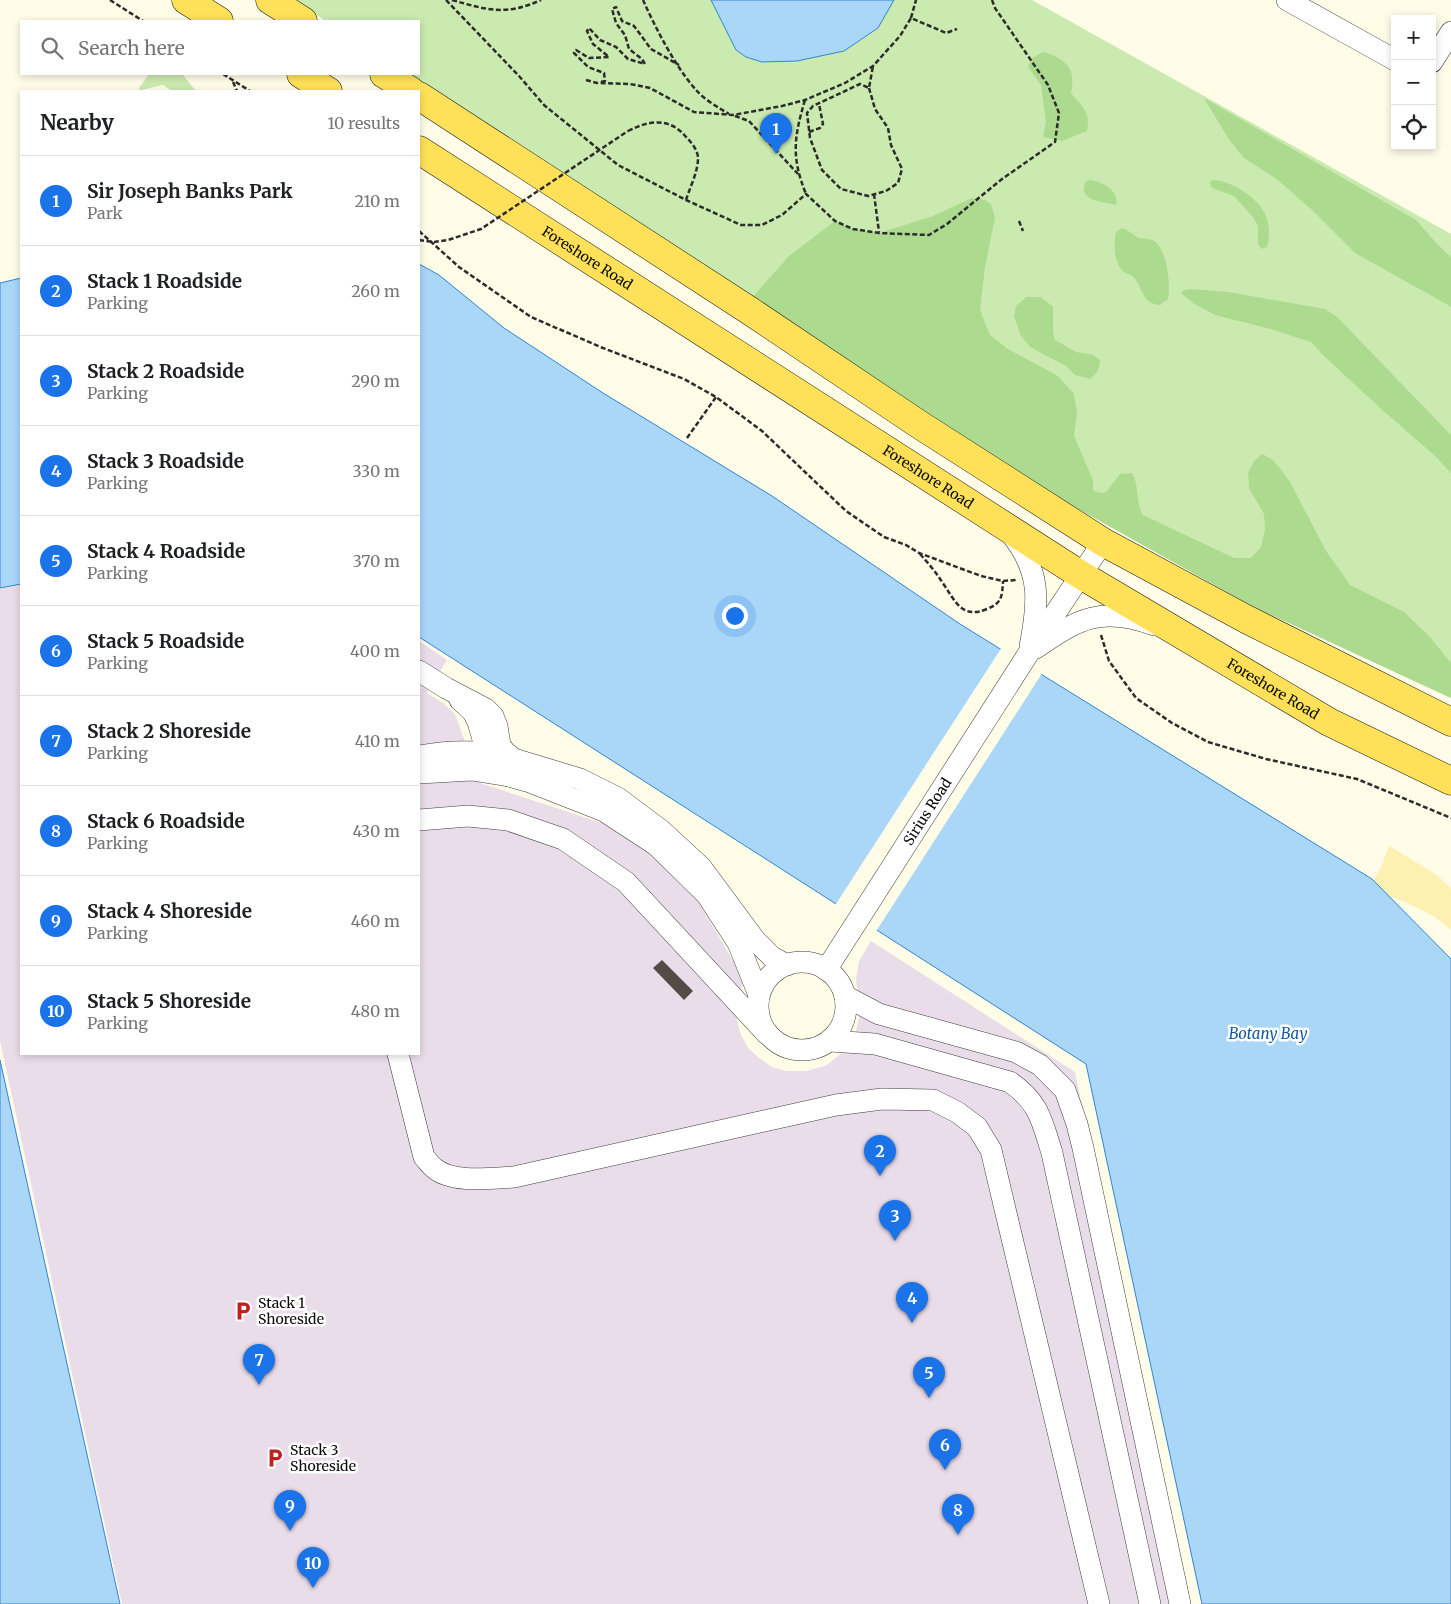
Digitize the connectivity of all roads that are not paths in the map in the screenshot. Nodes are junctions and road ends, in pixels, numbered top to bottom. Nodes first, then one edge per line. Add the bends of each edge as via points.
1 (186, 0) edge
2 (270, 0) edge
3 (1286, 0) edge
4 (217, 20) edge
5 (301, 20) edge
6 (1451, 32) edge
7 (1391, 58) edge
8 (1433, 60) edge
9 (302, 75) edge
10 (386, 75) edge
11 (326, 90) edge
12 (409, 90) edge
13 (420, 97) edge
14 (420, 151) edge
15 (1005, 526) junction
16 (1103, 542) junction
17 (1081, 575) junction
18 (1184, 636) junction
19 (1028, 654) junction
20 (420, 672) edge
21 (446, 688) junction
22 (1451, 722) edge
23 (487, 753) junction
24 (420, 756) edge
25 (511, 767) junction
26 (420, 773) edge
27 (1451, 781) edge
28 (420, 820) edge
29 (787, 965) junction
30 (826, 970) junction
31 (759, 995) junction
32 (845, 996) junction
33 (767, 1034) junction
34 (830, 1041) junction
35 (398, 1055) edge
36 (1099, 1604) edge
37 (1150, 1604) edge
38 (1180, 1604) edge

1 - 4 main road
2 - 5 main road
3 - 7 street
6 - 8 street
9 - 11 main road
10 - 12 main road
13 - 16 main road
14 - 15 main road, Foreshore Road
15 - 17 main road, Foreshore Road
15 - 19 street, Sirius Road via 1024,550 1035,582 1034,624
16 - 17 street, Sirius Road
16 - 22 main road via 1246,619
17 - 18 main road, Foreshore Road
17 - 19 street, Sirius Road
18 - 19 street, Sirius Road via 1146,622 1106,614 1087,618
18 - 27 main road, Foreshore Road via 1329,722
19 - 30 street, Sirius Road
20 - 21 street
21 - 23 street via 473,712
21 - 25 street via 493,716 500,745
23 - 24 street
23 - 25 street
25 - 26 street
25 - 29 street via 580,779 618,798 662,831 701,867 755,940 772,958
25 - 31 street via 530,782 604,811 656,845 706,895 738,943
28 - 33 street via 468,816 508,820 563,839 626,882
29 - 30 street via 800,962
29 - 31 street via 774,972
30 - 32 street via 835,977
31 - 33 street via 760,1022
32 - 34 street via 844,1021
32 - 38 street via 878,1014 1016,1052 1040,1065 1065,1090 1083,1148
33 - 34 street via 790,1049 818,1048
34 - 37 street via 875,1044 1010,1082 1025,1092 1034,1105 1052,1153
35 - 36 street via 424,1157 435,1170 453,1177 514,1177 836,1105 882,1099 933,1100 958,1112 977,1127 991,1150

